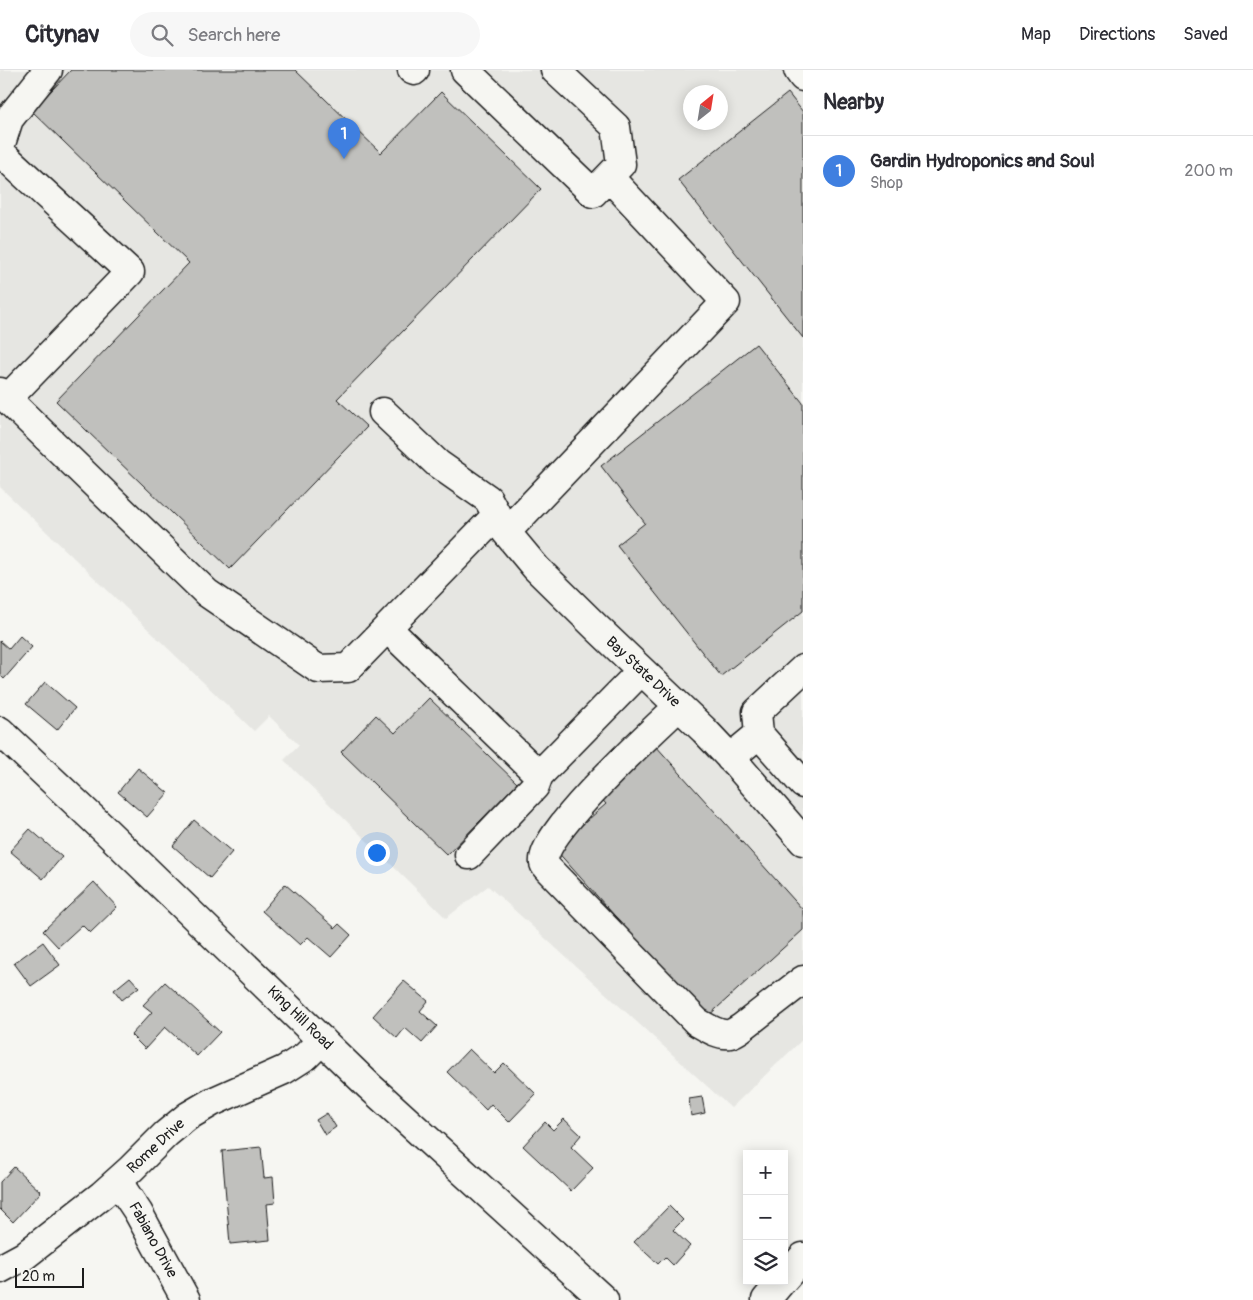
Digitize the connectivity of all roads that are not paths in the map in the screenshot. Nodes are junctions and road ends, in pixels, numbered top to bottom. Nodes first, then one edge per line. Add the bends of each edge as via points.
1 (48, 70) edge
2 (466, 70) edge
3 (555, 70) edge
4 (798, 70) edge
5 (803, 76) edge
6 (0, 147) edge
7 (0, 152) edge
8 (609, 177) junction
9 (4, 395) edge
10 (383, 412) dead end
11 (497, 515) junction
12 (387, 628) junction
13 (803, 669) edge
14 (641, 671) junction
15 (679, 706) junction
16 (0, 731) edge
17 (759, 734) junction
18 (730, 758) junction
19 (539, 775) junction
20 (803, 784) edge
21 (803, 842) edge
22 (469, 855) dead end
23 (803, 980) edge
24 (322, 1040) junction
25 (118, 1182) junction
26 (803, 1257) edge
27 (0, 1269) edge
28 (788, 1274) edge
29 (779, 1285) edge
30 (186, 1300) edge
31 (604, 1300) edge
32 (766, 1300) edge

1 - 6 street via 9,119
2 - 8 street via 593,193
3 - 8 street via 616,127 620,164
4 - 5 street
7 - 9 street via 130,272
8 - 11 street via 726,302
9 - 12 street via 206,593 318,669 348,668
10 - 11 street, Bay State Drive
11 - 12 street
11 - 14 street, Bay State Drive via 536,568
12 - 19 street
13 - 17 street via 757,712
14 - 15 street, Bay State Drive
14 - 19 street
15 - 18 street, Bay State Drive
15 - 23 street via 599,783 561,826 545,853 544,862 697,1022 718,1032 730,1034 741,1028
16 - 24 street, King Hill Road
17 - 18 street
17 - 20 street
18 - 21 street, Bay State Drive
19 - 22 street via 535,786
24 - 25 street, Rome Drive via 306,1056 284,1070 188,1116
24 - 31 street, King Hill Road
25 - 27 street, Rome Drive via 24,1256
25 - 30 street, Fabiano Drive via 132,1201
26 - 28 street
29 - 32 street

